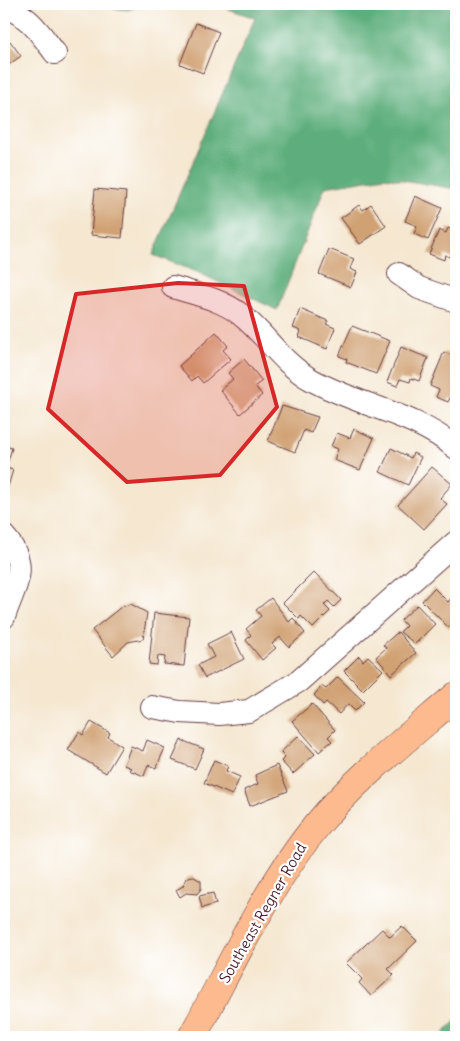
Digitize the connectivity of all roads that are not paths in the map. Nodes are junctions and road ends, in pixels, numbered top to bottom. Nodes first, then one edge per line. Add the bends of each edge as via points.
1 (4, 7) edge
2 (55, 53) dead end
3 (399, 274) dead end
4 (173, 287) dead end
5 (456, 301) edge
6 (456, 448) edge
7 (4, 536) edge
8 (455, 547) edge
9 (4, 617) edge
10 (456, 696) edge
11 (152, 706) dead end
12 (192, 1037) edge

1 - 2 street via 31,21
3 - 5 street via 419,288
4 - 6 street via 222,304 240,314 287,364 313,381 407,419 441,435
7 - 9 street via 14,547 21,568
8 - 11 street via 299,681 249,718 180,712
10 - 12 main road, Southeast Regner Road via 318,824 289,864

